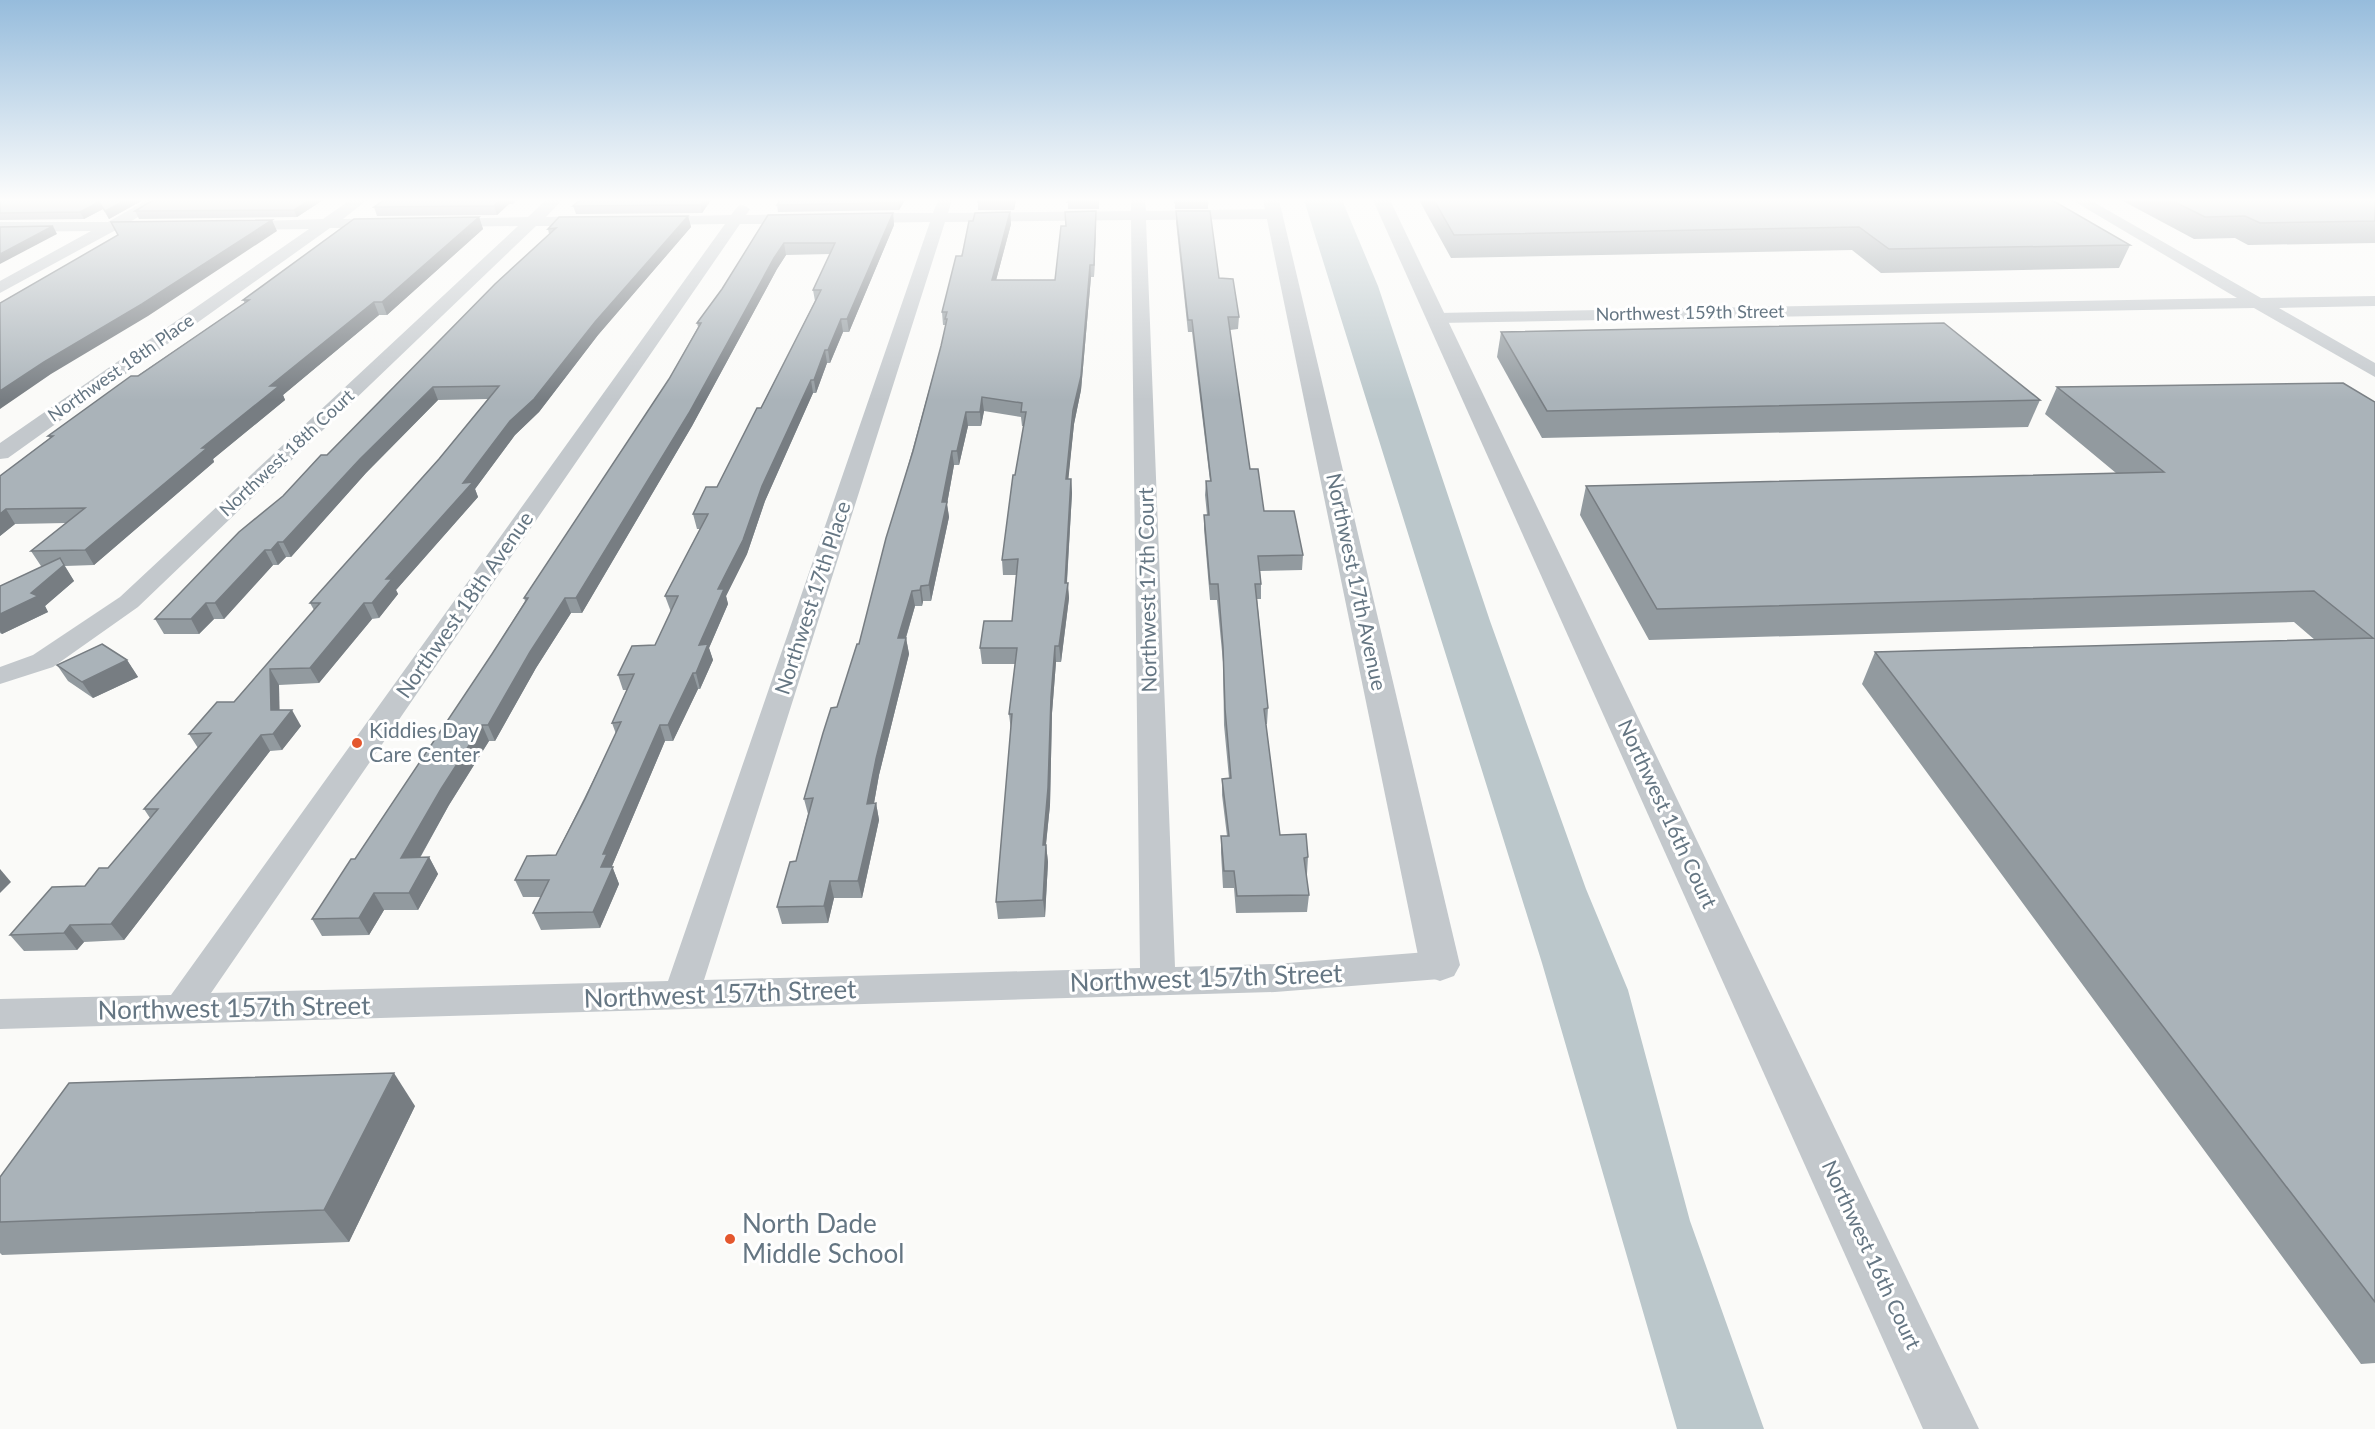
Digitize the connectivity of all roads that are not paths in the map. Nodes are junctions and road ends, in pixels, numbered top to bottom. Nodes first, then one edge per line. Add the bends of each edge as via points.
1 (38, 267) edge
2 (266, 267) edge
3 (484, 267) edge
4 (702, 267) edge
5 (923, 267) edge
6 (1140, 267) edge
7 (1286, 267) edge
8 (1413, 267) edge
9 (2196, 267) edge
10 (0, 288) edge
11 (2375, 301) edge
12 (2259, 303) junction
13 (1437, 318) junction
14 (2375, 371) edge
15 (0, 453) edge
16 (0, 676) edge
17 (1440, 965) joint
18 (1158, 981) junction
19 (681, 996) junction
20 (180, 1010) junction
21 (0, 1014) edge
22 (1951, 1429) edge

1 - 10 street
2 - 15 street, Northwest 18th Place
3 - 16 street, Northwest 18th Court via 129,602 43,661
4 - 20 street, Northwest 18th Avenue
5 - 19 street, Northwest 17th Place
6 - 18 street, Northwest 17th Court
7 - 17 street, Northwest 17th Avenue
8 - 13 street, Northwest 16th Court
9 - 12 street
11 - 12 street, Northwest 159th Street
12 - 13 street, Northwest 159th Street
12 - 14 street
13 - 22 street, Northwest 16th Court
17 - 18 street, Northwest 157th Street via 1275,978
18 - 19 street, Northwest 157th Street
19 - 20 street, Northwest 157th Street
20 - 21 street, Northwest 157th Street

